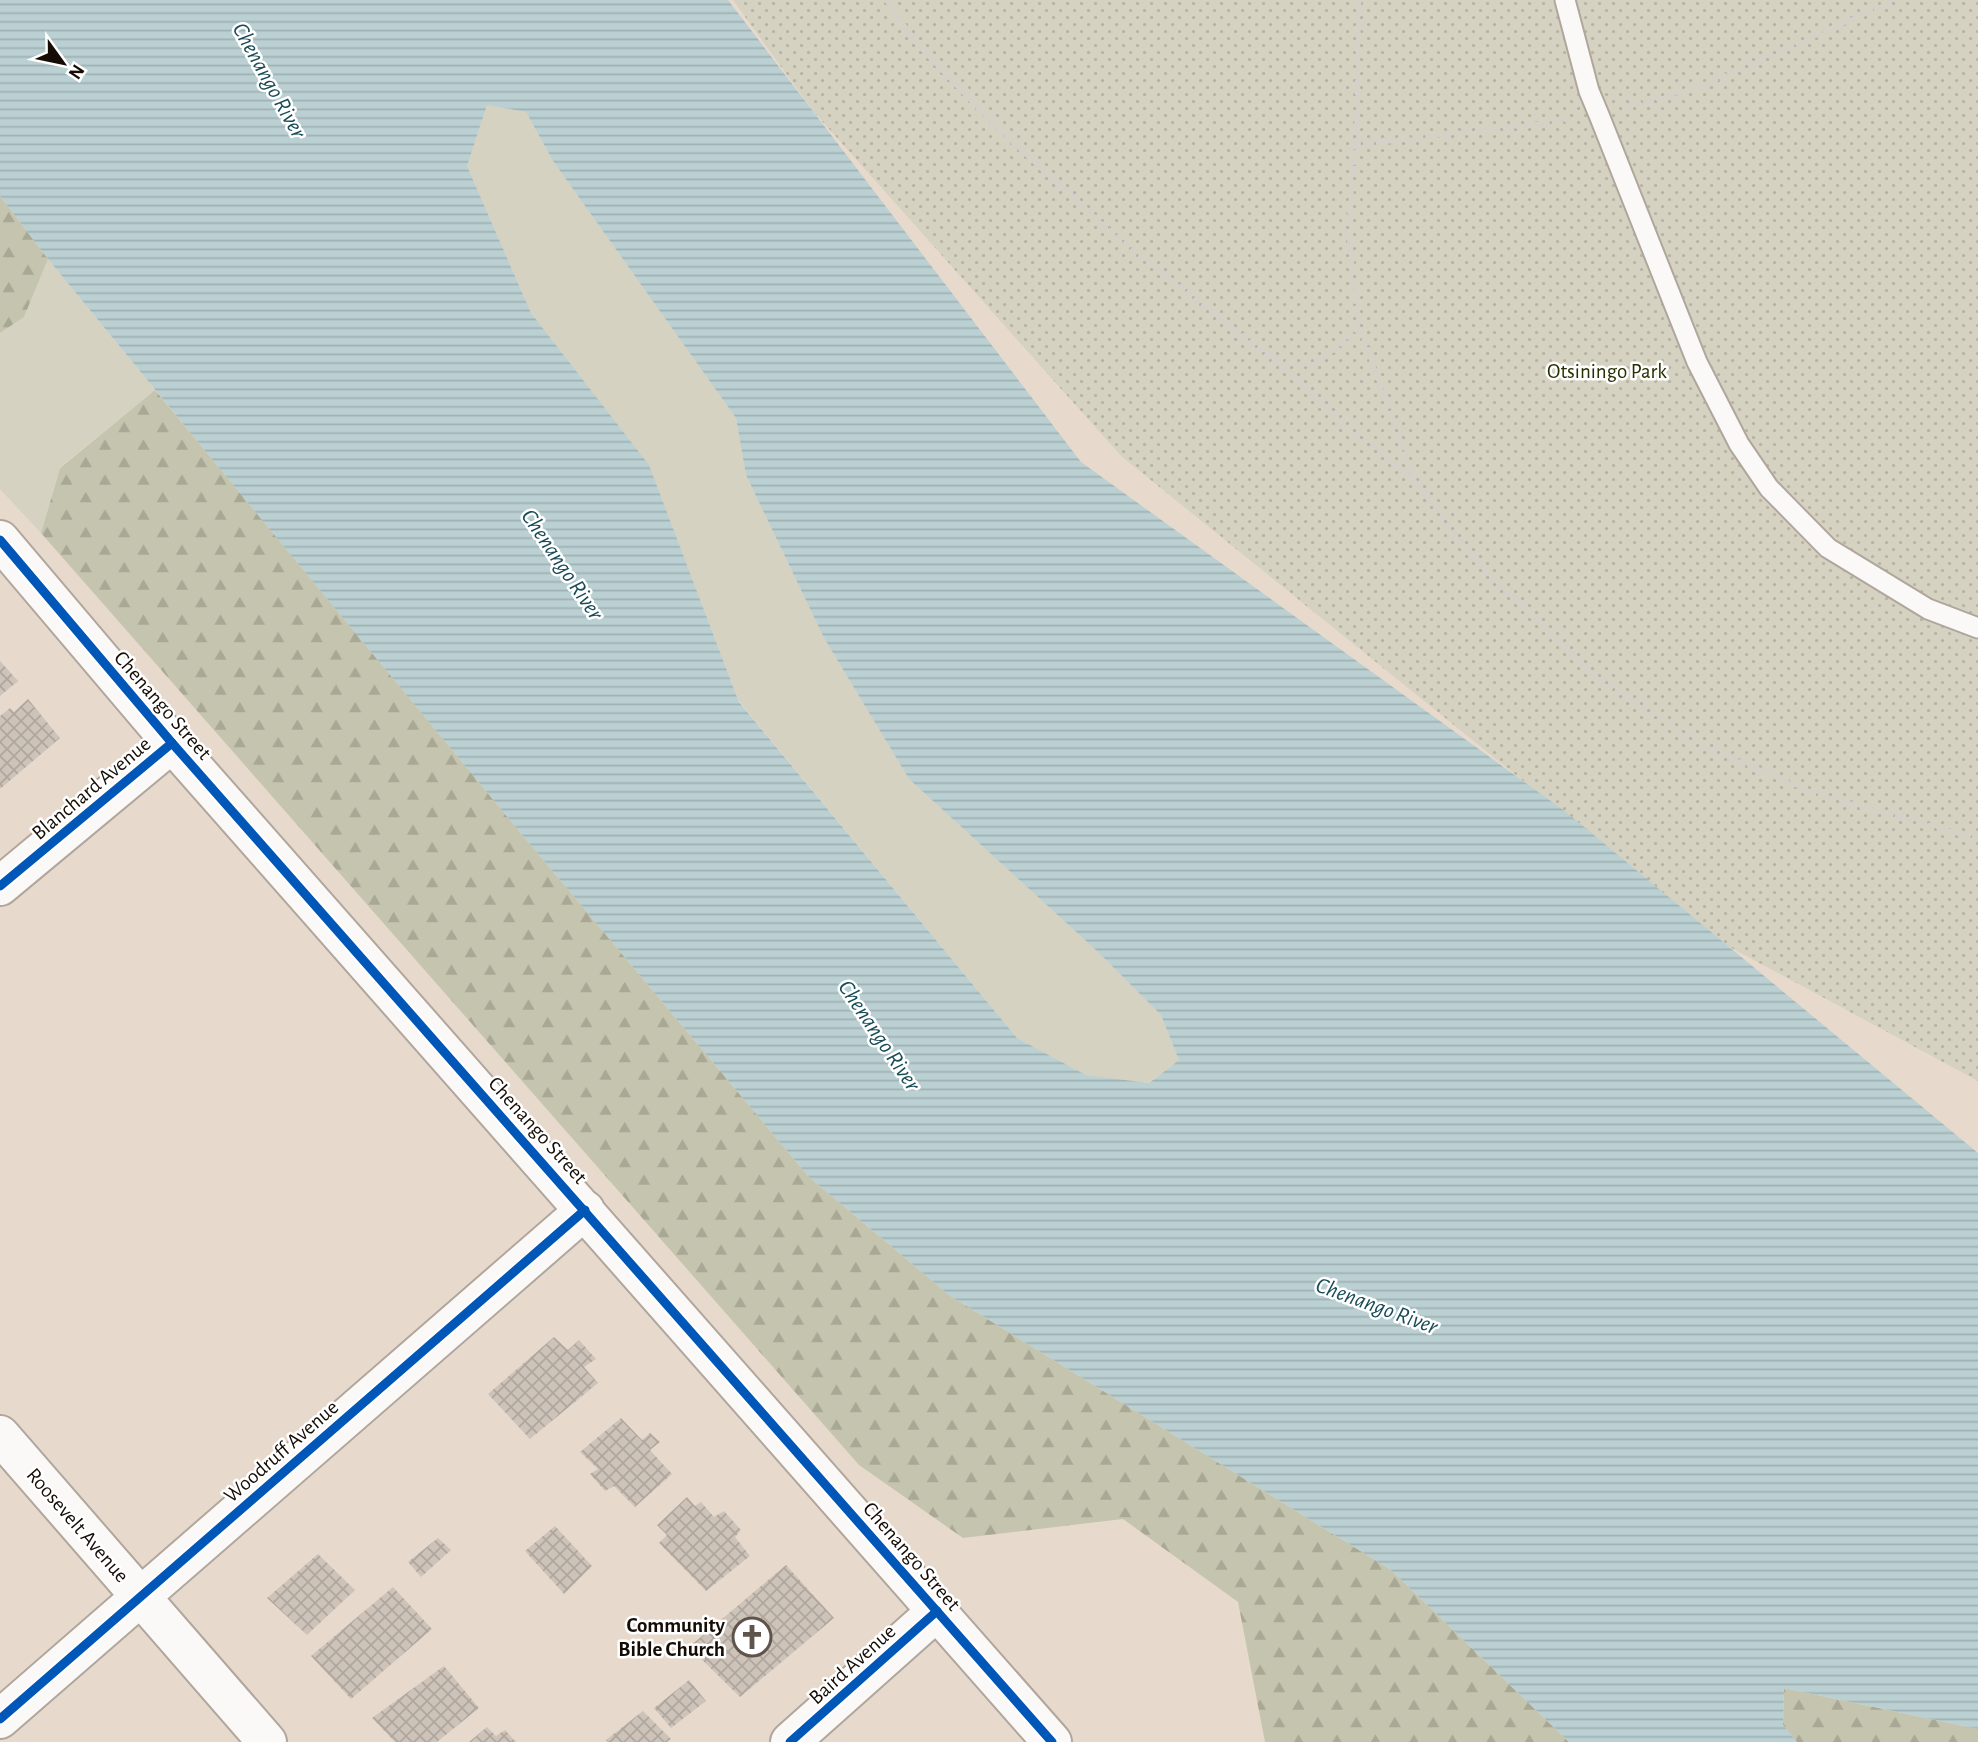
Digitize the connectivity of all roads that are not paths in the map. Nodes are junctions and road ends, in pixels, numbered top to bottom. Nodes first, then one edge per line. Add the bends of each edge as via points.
1 (1565, 0) edge
2 (0, 540) edge
3 (1978, 628) edge
4 (172, 743) junction
5 (0, 886) edge
6 (585, 1210) junction
7 (0, 1435) edge
8 (140, 1597) junction
9 (937, 1612) junction
10 (0, 1719) edge
11 (267, 1742) edge
12 (790, 1742) edge
13 (1052, 1742) edge

1 - 3 lane via 1599,115 1697,362 1739,444 1769,488 1828,548 1928,609
2 - 4 street, Chenango Street
4 - 5 street, Blanchard Avenue
4 - 6 street, Chenango Street
6 - 8 street, Woodruff Avenue
6 - 9 street, Chenango Street
7 - 8 street, Roosevelt Avenue
8 - 10 street, Woodruff Avenue
8 - 11 street, Roosevelt Avenue
9 - 12 street, Baird Avenue
9 - 13 street, Chenango Street

